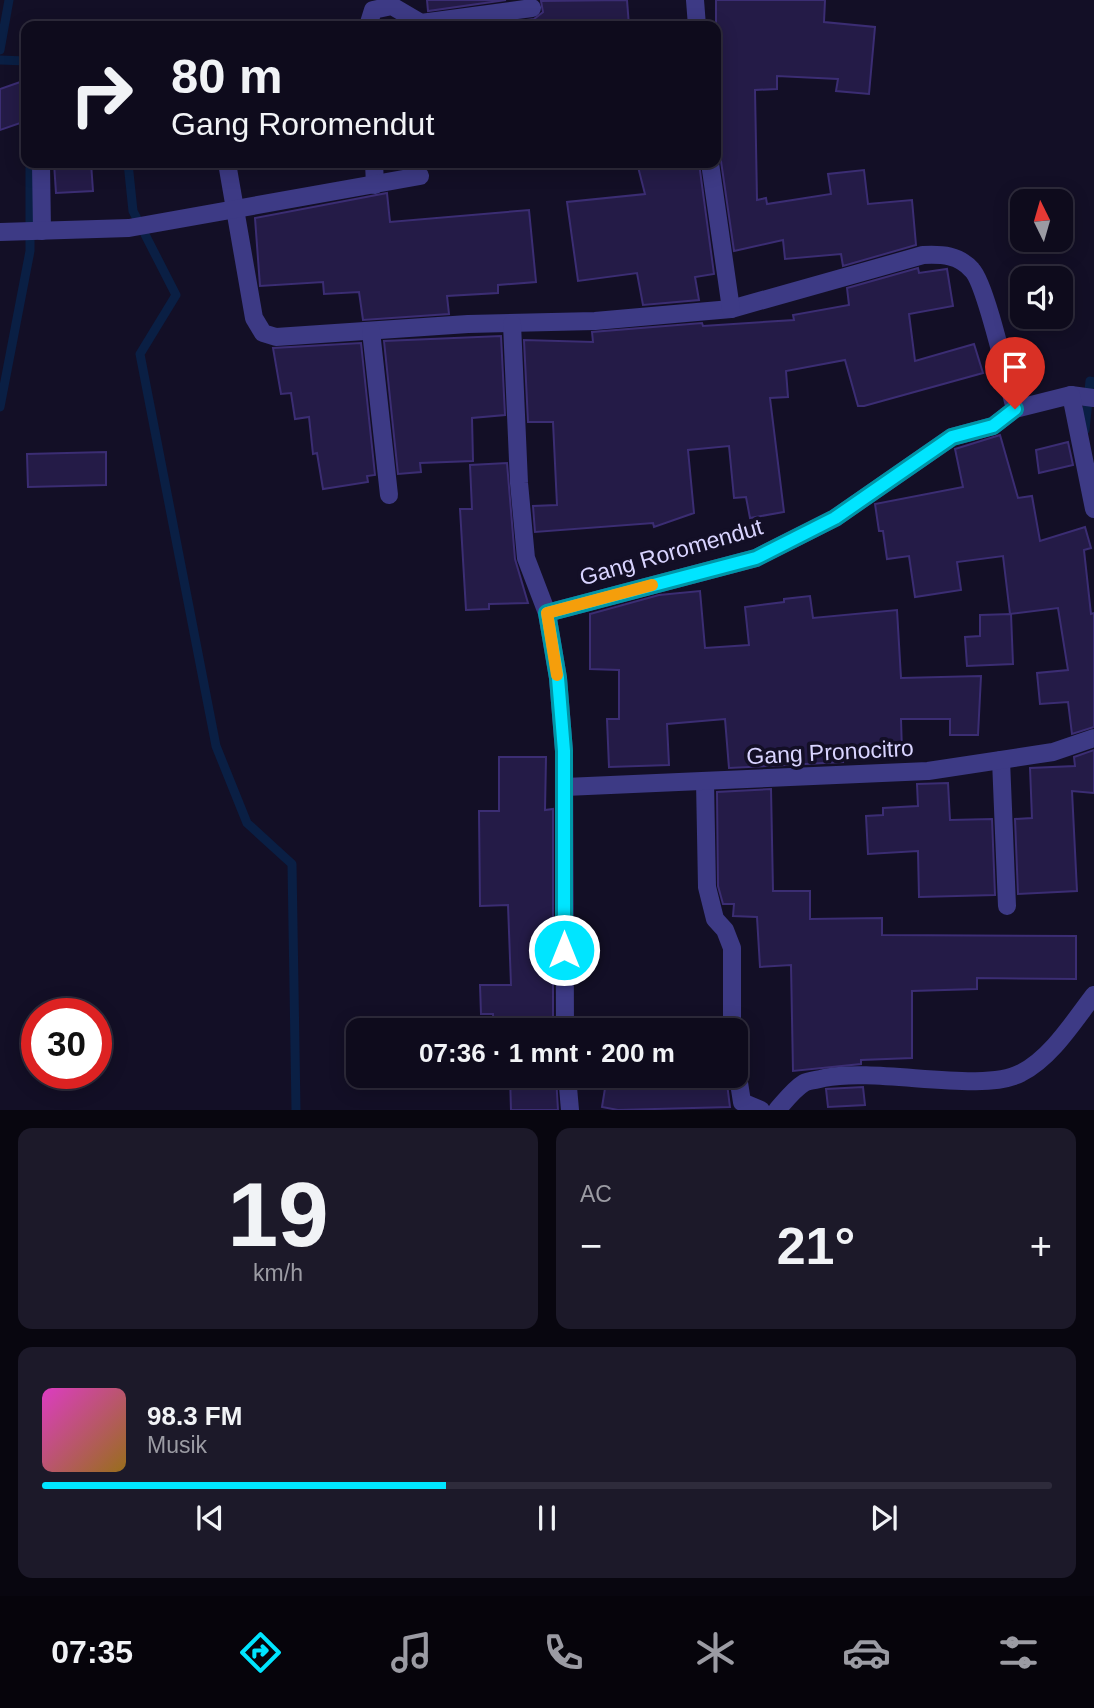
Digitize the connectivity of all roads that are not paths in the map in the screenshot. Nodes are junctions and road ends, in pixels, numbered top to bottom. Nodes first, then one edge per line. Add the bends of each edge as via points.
1 (695, 0) edge
2 (532, 8) dead end
3 (370, 21) edge
4 (418, 21) edge
5 (436, 21) edge
6 (697, 21) edge
7 (41, 168) edge
8 (229, 168) edge
9 (374, 168) edge
10 (711, 168) edge
11 (420, 176) dead end
12 (375, 185) junction
13 (234, 211) junction
14 (40, 231) junction
15 (4, 232) edge
16 (732, 309) junction
17 (512, 324) junction
18 (370, 331) junction
19 (1071, 395) junction
20 (1094, 398) edge
21 (1015, 409) junction
22 (389, 495) dead end
23 (1094, 509) edge
24 (547, 613) junction
25 (1094, 738) edge
26 (1001, 760) junction
27 (705, 781) junction
28 (565, 787) junction
29 (1007, 906) dead end
30 (1094, 995) edge
31 (565, 1018) edge
32 (732, 1018) edge
33 (568, 1088) edge
34 (740, 1088) edge
35 (570, 1110) edge
36 (761, 1110) edge
37 (777, 1110) edge

1 - 6 street
2 - 5 street
3 - 4 street via 373,10 392,6
7 - 14 street
8 - 13 street
9 - 12 street
10 - 16 street
11 - 12 street
12 - 13 street
13 - 14 street via 129,228
13 - 18 street via 254,318 263,333 288,338
14 - 15 street
16 - 17 street
16 - 21 street via 923,255 950,256 962,261 979,280
17 - 18 street
17 - 24 street via 526,558
18 - 22 street
19 - 20 street
19 - 21 street, Gang Roromendut
19 - 23 street
21 - 24 street, Gang Roromendut via 993,426 952,437 835,518 756,558
24 - 28 street via 558,678
25 - 26 street, Gang Pronocitro via 1053,752
26 - 27 street, Gang Pronocitro via 928,771
26 - 29 street
27 - 28 street, Gang Pronocitro
27 - 32 street via 707,887 715,919 732,948
28 - 31 street
30 - 37 street via 1034,1065 1020,1074 973,1080 844,1074 804,1083
33 - 35 street
34 - 36 street via 742,1102

